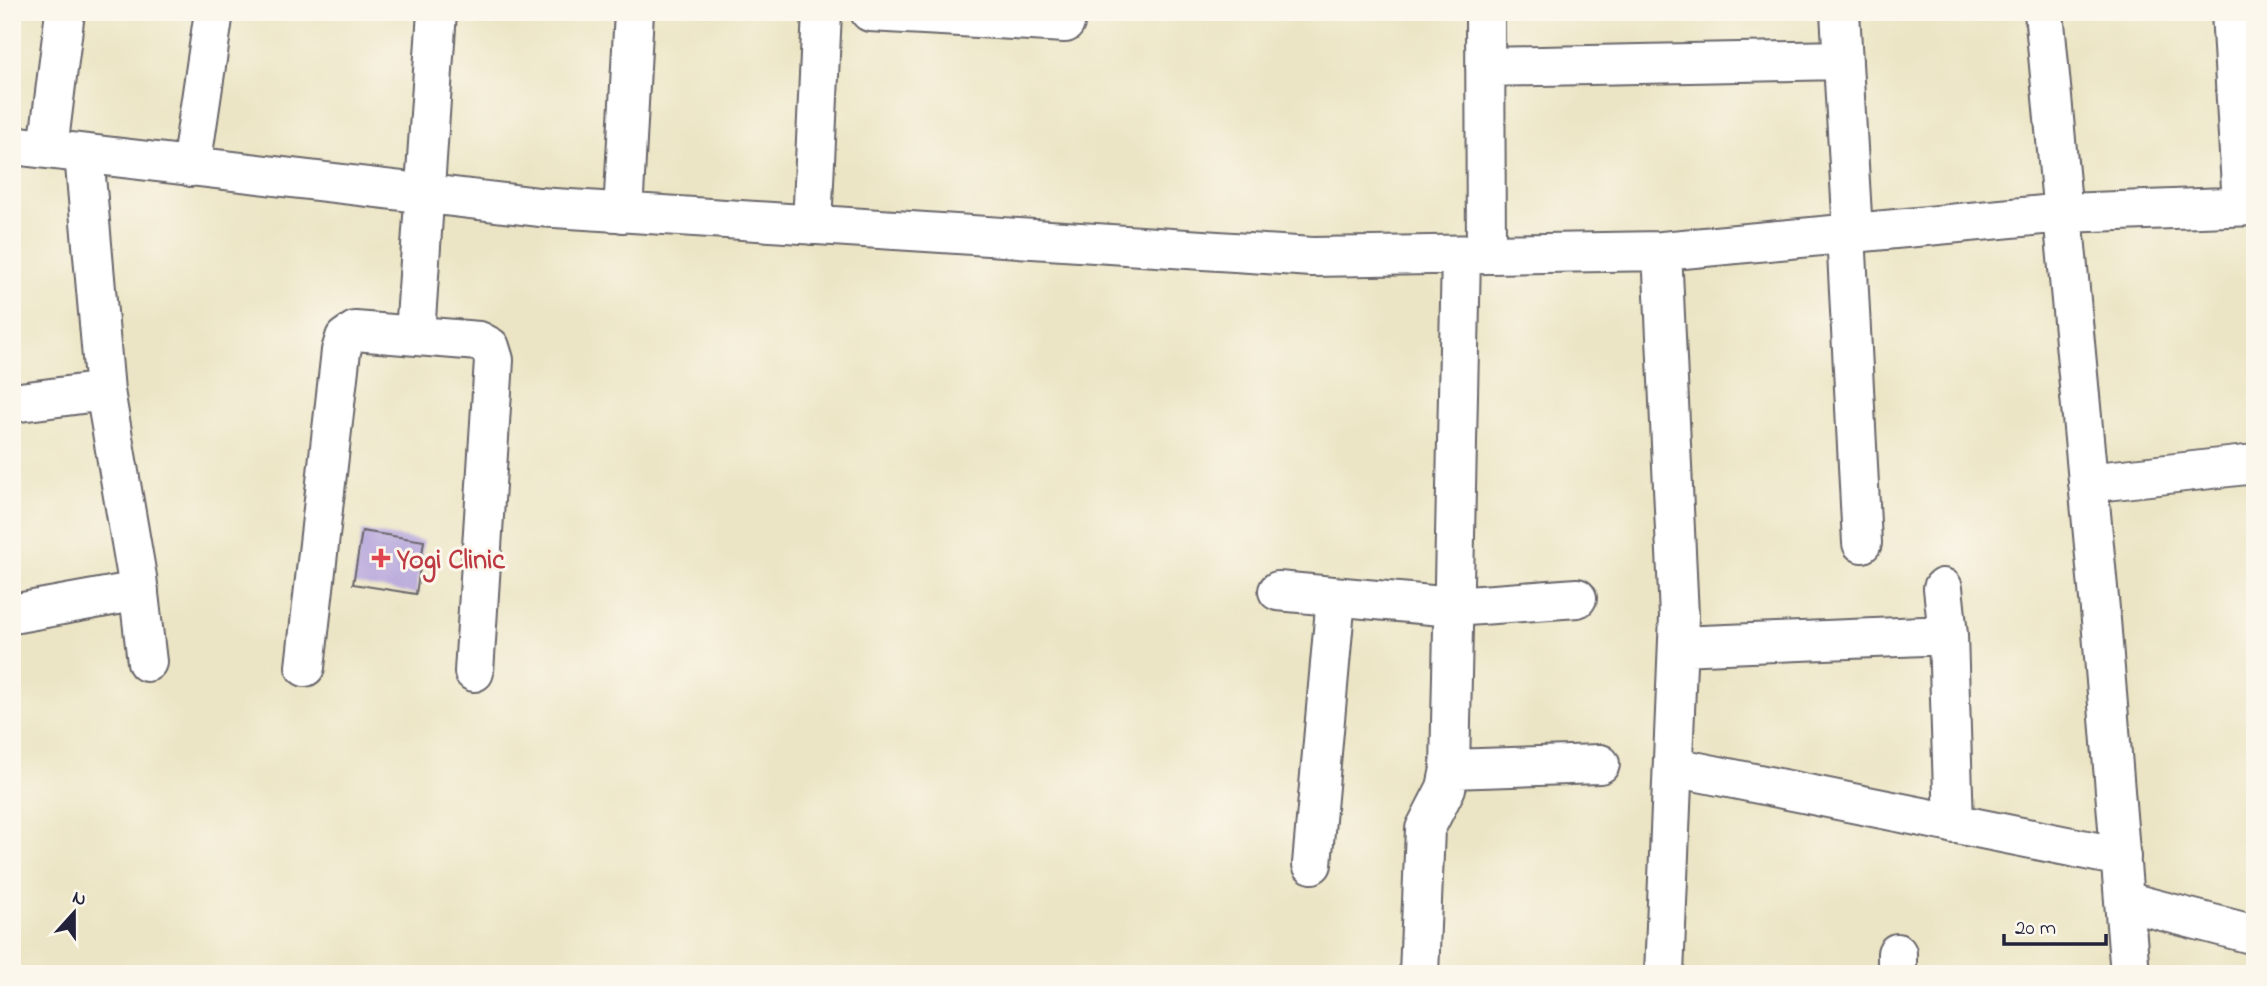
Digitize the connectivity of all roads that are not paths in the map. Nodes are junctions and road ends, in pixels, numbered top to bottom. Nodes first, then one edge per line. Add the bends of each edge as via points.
1 (65, 12) edge
2 (214, 12) edge
3 (437, 12) edge
4 (634, 12) edge
5 (822, 12) edge
6 (870, 12) edge
7 (1066, 12) edge
8 (1485, 12) edge
9 (1840, 12) edge
10 (2044, 12) edge
11 (2231, 12) edge
12 (1843, 60) junction
13 (1485, 67) junction
14 (48, 149) edge
15 (191, 167) junction
16 (425, 194) junction
17 (2249, 206) edge
18 (623, 213) junction
19 (2064, 213) junction
20 (812, 225) junction
21 (1849, 233) junction
22 (1662, 251) junction
23 (1473, 254) junction
24 (415, 334) junction
25 (105, 391) junction
26 (12, 403) edge
27 (2255, 464) edge
28 (2088, 483) junction
29 (1862, 543) dead end
30 (1944, 587) dead end
31 (139, 591) junction
32 (1278, 591) dead end
33 (1336, 597) junction
34 (1577, 598) dead end
35 (1453, 607) junction
36 (12, 614) edge
37 (1948, 635) junction
38 (1678, 646) junction
39 (147, 662) dead end
40 (305, 667) dead end
41 (474, 672) dead end
42 (1600, 764) dead end
43 (1674, 767) junction
44 (1450, 769) junction
45 (1954, 824) junction
46 (2121, 857) junction
47 (1312, 864) dead end
48 (2124, 901) junction
49 (2255, 935) edge
50 (1419, 974) edge
51 (1664, 974) edge
52 (2130, 974) edge

1 - 14 street
2 - 15 street
3 - 16 street
4 - 18 street
5 - 20 street
6 - 7 street via 1065,23
8 - 13 street
9 - 12 street
10 - 19 street
11 - 17 street
12 - 13 street
12 - 21 street
13 - 23 street
14 - 15 street
14 - 25 street
15 - 16 street
16 - 18 street
16 - 24 street
17 - 19 street
18 - 20 street
19 - 21 street
19 - 28 street
20 - 23 street via 1312,257
21 - 22 street
21 - 29 street
22 - 23 street
22 - 38 street
23 - 35 street
24 - 40 street via 355,331 345,338
24 - 41 street via 479,341 490,347 494,360
25 - 26 street
25 - 31 street
27 - 28 street
28 - 46 street
30 - 37 street
31 - 36 street
31 - 39 street
32 - 33 street
33 - 35 street
33 - 47 street
34 - 35 street
35 - 44 street
37 - 38 street
37 - 45 street
38 - 43 street
42 - 44 street
43 - 45 street
43 - 51 street
44 - 50 street via 1446,788 1425,829
45 - 46 street
46 - 48 street
48 - 49 street
48 - 52 street

